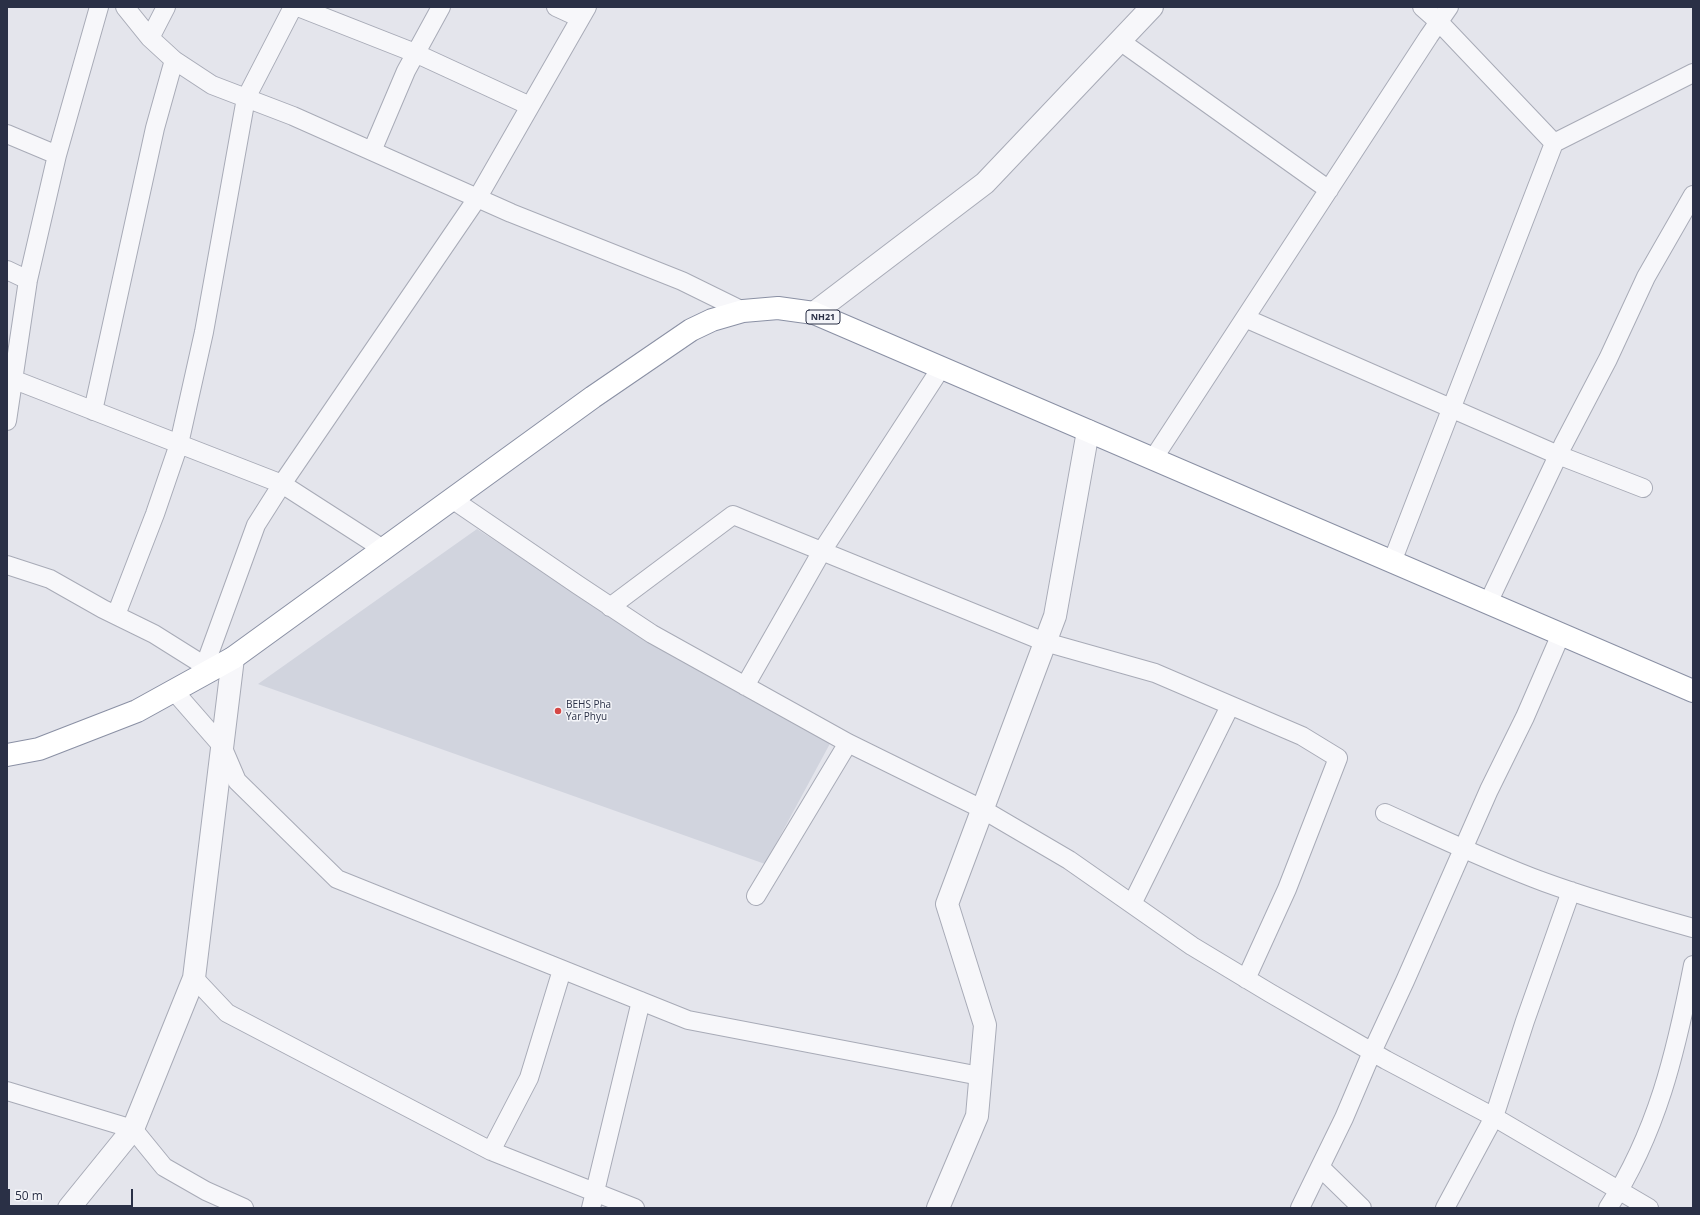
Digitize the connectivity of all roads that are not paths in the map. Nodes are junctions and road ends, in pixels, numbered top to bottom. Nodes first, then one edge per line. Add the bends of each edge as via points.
1 (99, 7) edge
2 (125, 7) edge
3 (166, 7) edge
4 (293, 7) edge
5 (298, 7) edge
6 (441, 7) edge
7 (556, 7) edge
8 (1152, 7) edge
9 (1422, 7) edge
10 (1449, 7) edge
11 (584, 13) edge
12 (1439, 22) junction
13 (150, 38) junction
14 (1120, 42) junction
15 (415, 53) junction
16 (174, 60) junction
17 (1693, 74) edge
18 (246, 98) junction
19 (530, 106) junction
20 (7, 134) edge
21 (1554, 143) junction
22 (372, 151) junction
23 (57, 155) junction
24 (1329, 190) junction
25 (1693, 195) edge
26 (478, 197) junction
27 (7, 270) edge
28 (28, 280) junction
29 (743, 312) junction
30 (814, 313) junction
31 (1245, 318) junction
32 (941, 368) junction
33 (10, 378) edge
34 (1452, 408) junction
35 (94, 411) junction
36 (7, 422) edge
37 (1088, 431) junction
38 (179, 444) junction
39 (1558, 455) junction
40 (1153, 459) junction
41 (282, 484) junction
42 (1643, 488) dead end
43 (452, 499) junction
44 (383, 549) junction
45 (822, 550) junction
46 (1392, 562) junction
47 (7, 565) edge
48 (1488, 603) junction
49 (610, 606) junction
50 (116, 615) junction
51 (1561, 634) junction
52 (1045, 642) junction
53 (233, 658) junction
54 (203, 671) junction
55 (745, 686) junction
56 (174, 691) junction
57 (1693, 691) edge
58 (1230, 706) junction
59 (848, 743) junction
60 (222, 746) junction
61 (7, 755) edge
62 (982, 809) junction
63 (1385, 813) dead end
64 (1463, 849) junction
65 (1571, 891) junction
66 (756, 896) dead end
67 (1132, 904) junction
68 (1693, 928) edge
69 (1693, 965) edge
70 (562, 970) junction
71 (194, 978) junction
72 (1246, 979) junction
73 (641, 1001) junction
74 (1372, 1052) junction
75 (980, 1076) junction
76 (7, 1091) edge
77 (1494, 1117) junction
78 (134, 1129) junction
79 (492, 1151) junction
80 (1320, 1167) junction
81 (1620, 1190) junction
82 (593, 1200) edge
83 (69, 1208) edge
84 (244, 1208) edge
85 (635, 1208) edge
86 (938, 1208) edge
87 (1300, 1208) edge
88 (1362, 1208) edge
89 (1445, 1208) edge
90 (1608, 1208) edge
91 (1650, 1208) edge

1 - 23 street
2 - 13 street
3 - 13 street
4 - 18 street
5 - 15 street
6 - 15 street
7 - 11 street
8 - 14 street
9 - 12 street
10 - 12 street
11 - 19 street
12 - 21 street
12 - 24 street
13 - 16 street
14 - 24 street
14 - 30 street via 985,183
15 - 19 street
15 - 22 street
16 - 18 street via 212,85
16 - 35 street via 152,143
17 - 21 street
18 - 22 street
18 - 38 street via 204,332
19 - 26 street
20 - 23 street
21 - 34 street
22 - 26 street
23 - 28 street
24 - 31 street
25 - 39 street via 1646,278 1608,359
26 - 29 street via 682,282
26 - 41 street
27 - 28 street
28 - 33 street
29 - 30 highway, NH21 via 778,308
29 - 43 highway, NH21 via 712,320 691,330
30 - 32 highway, NH21
31 - 34 street
31 - 40 street
32 - 37 highway, NH21
32 - 45 street
33 - 35 street
33 - 36 street
34 - 39 street
34 - 46 street
35 - 38 street
37 - 40 highway, NH21
37 - 52 street via 1054,616
38 - 41 street
38 - 50 street
39 - 42 street
39 - 48 street
40 - 46 highway, NH21
41 - 44 street
41 - 54 street via 256,525
43 - 44 highway, NH21
43 - 49 street
44 - 53 highway, NH21
45 - 49 street via 733,515
45 - 52 street
45 - 55 street
46 - 48 highway, NH21
47 - 50 street via 50,579
48 - 51 highway, NH21
49 - 55 street via 652,634
50 - 54 street via 154,634
51 - 57 highway, NH21
51 - 64 street
52 - 58 street via 1155,673
52 - 62 street
53 - 54 highway, NH21
53 - 60 street
54 - 56 highway, NH21
55 - 59 street
56 - 60 street
56 - 61 highway, NH21 via 130,714 39,749
58 - 67 street
58 - 72 street via 1302,736 1338,758 1287,889
59 - 62 street
59 - 66 street
60 - 70 street via 237,781 337,879
60 - 71 street
62 - 67 street via 1069,860
62 - 75 street via 947,904 985,1025
63 - 64 street
64 - 65 street
64 - 74 street
65 - 68 street via 1609,905
65 - 77 street
67 - 72 street via 1192,946
69 - 81 street via 1671,1068 1647,1136
70 - 73 street
70 - 79 street via 529,1078
71 - 78 street
71 - 79 street via 227,1014
72 - 74 street
73 - 75 street via 688,1020
73 - 82 street
74 - 77 street
74 - 80 street
75 - 86 street via 977,1116
76 - 78 street
77 - 81 street
77 - 89 street
78 - 83 street
78 - 84 street via 164,1167 206,1191
79 - 82 street
80 - 87 street
80 - 88 street
81 - 90 street
81 - 91 street
82 - 85 street

